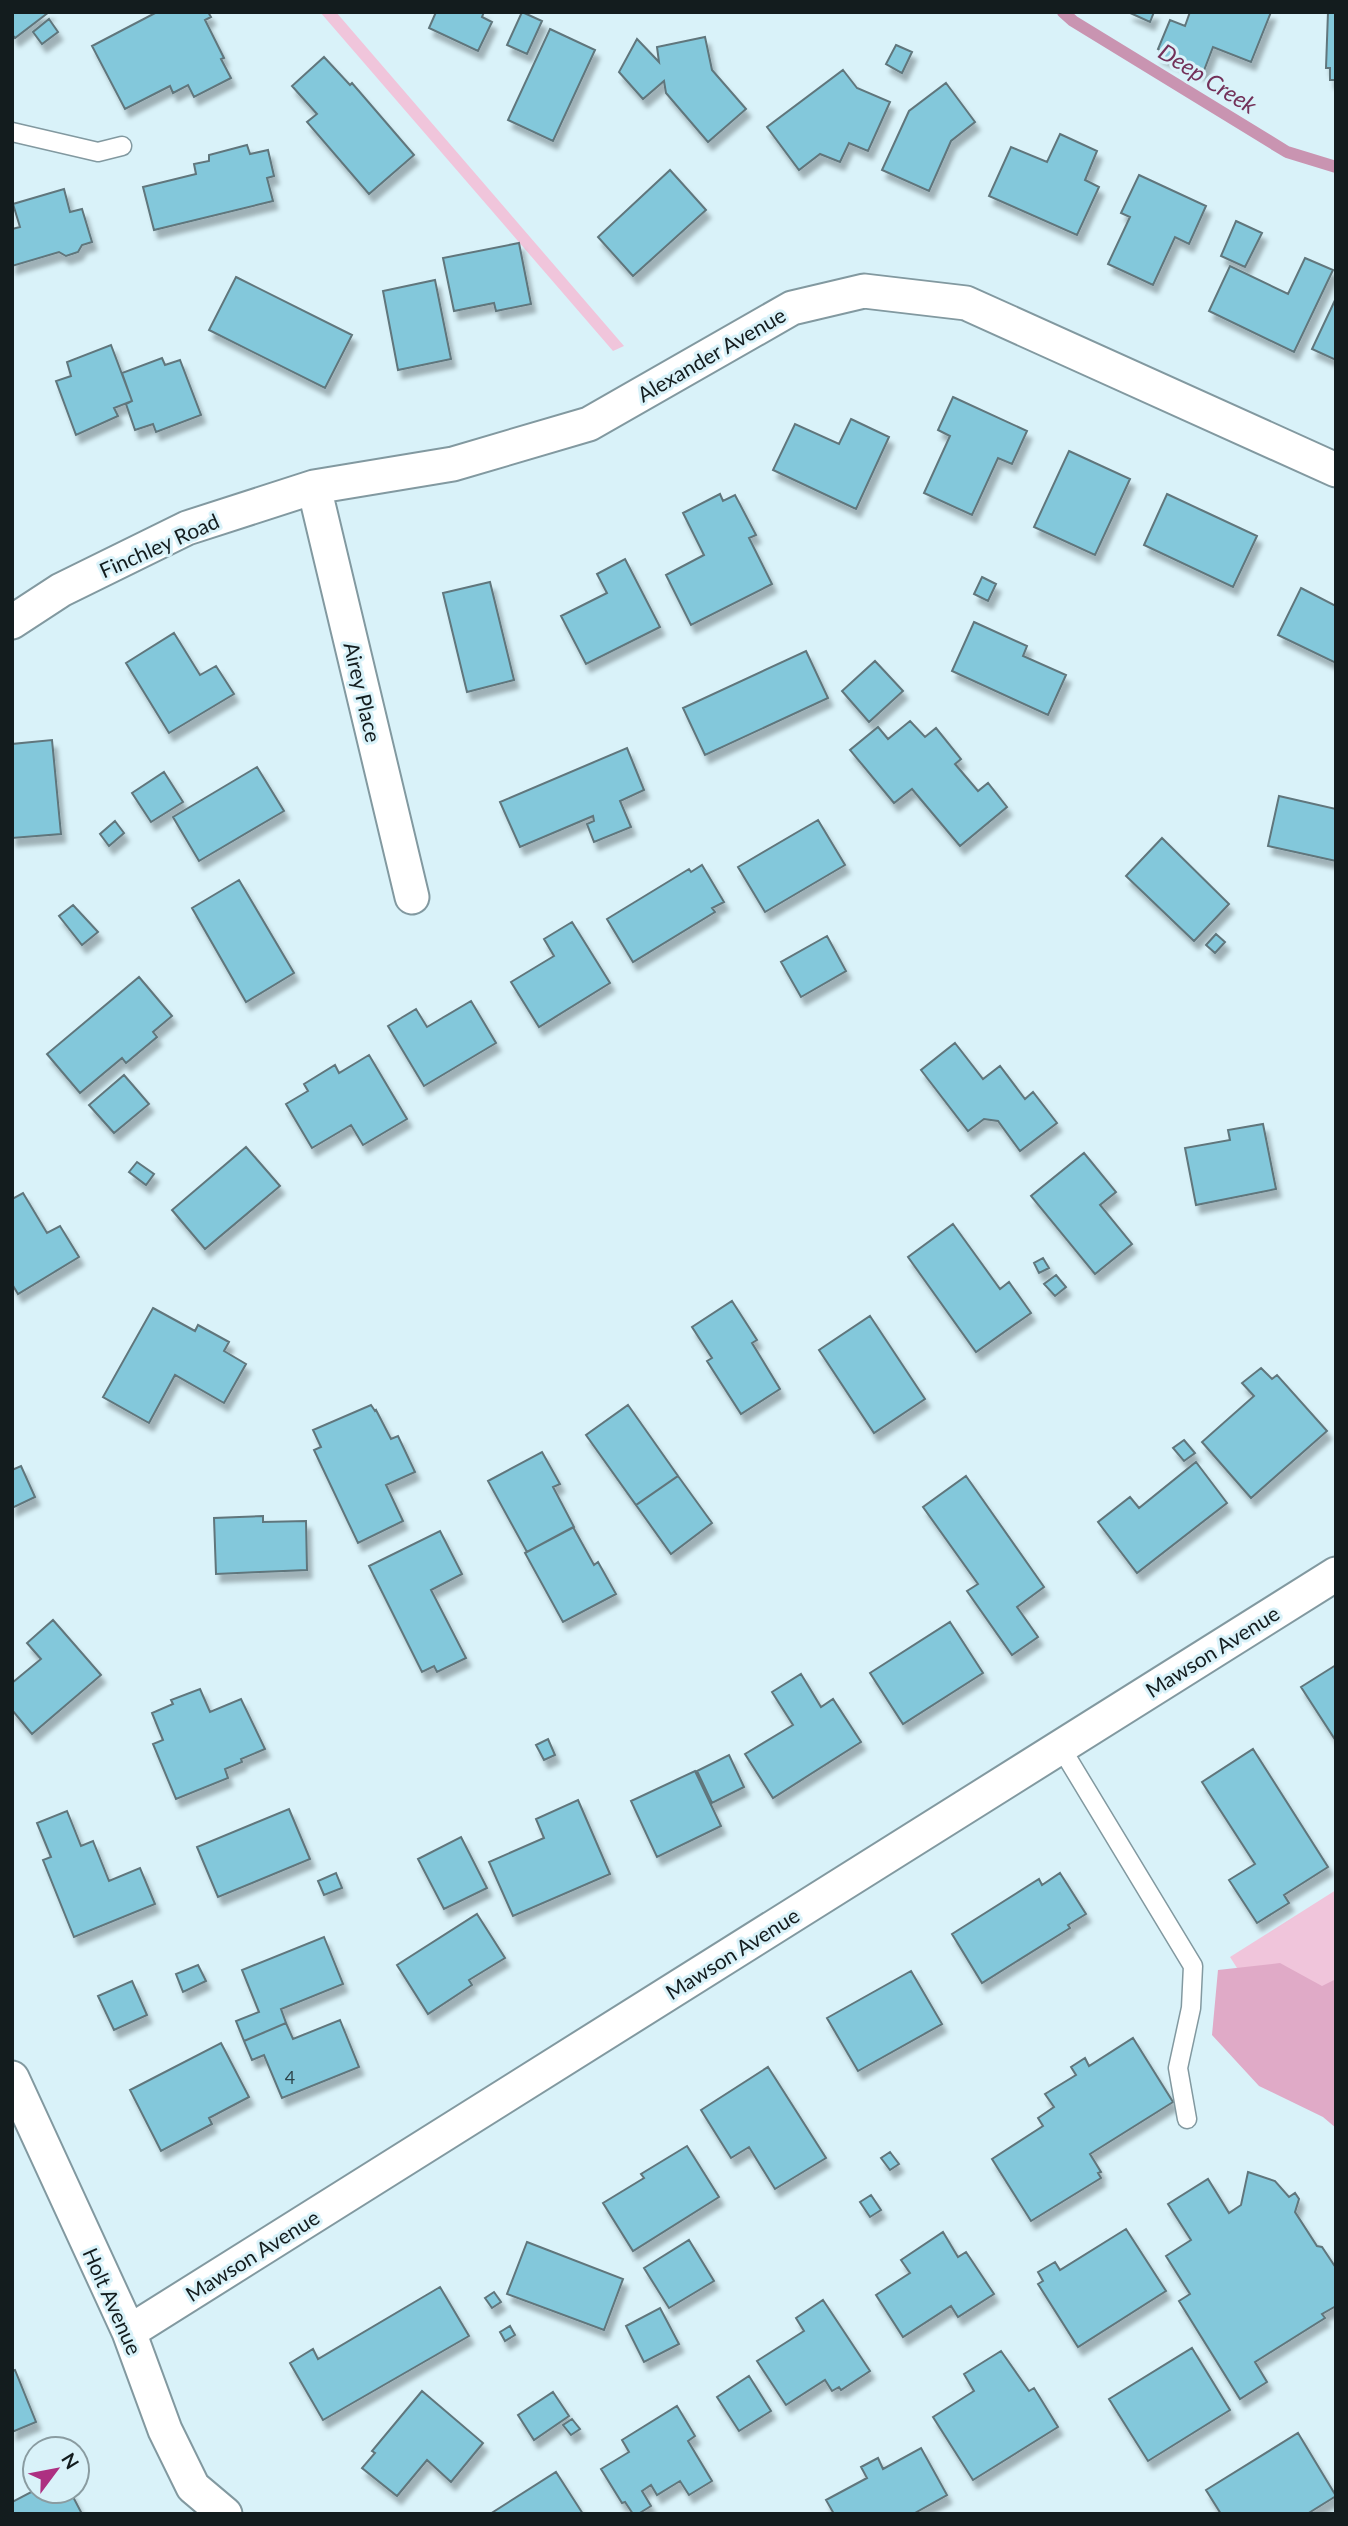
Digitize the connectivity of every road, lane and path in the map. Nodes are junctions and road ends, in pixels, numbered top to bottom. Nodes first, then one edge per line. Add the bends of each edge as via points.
1 (12, 132) edge
2 (122, 146) dead end
3 (1336, 470) edge
4 (314, 487) junction
5 (12, 622) edge
6 (412, 897) dead end
7 (1336, 1574) edge
8 (1060, 1746) junction
9 (12, 2078) edge
10 (1187, 2119) dead end
11 (129, 2332) junction
12 (225, 2514) edge

1 - 2 lane via 98,152
3 - 4 street, Alexander Avenue via 966,303 864,291 792,308 589,424 453,464
4 - 5 street, Finchley Road via 187,528 61,590
4 - 6 street, Airey Place
7 - 8 street, Mawson Avenue
8 - 10 lane via 1193,1966 1191,2008 1178,2068
8 - 11 street, Mawson Avenue
9 - 11 street, Holt Avenue
11 - 12 street, Holt Avenue via 165,2430 193,2487

